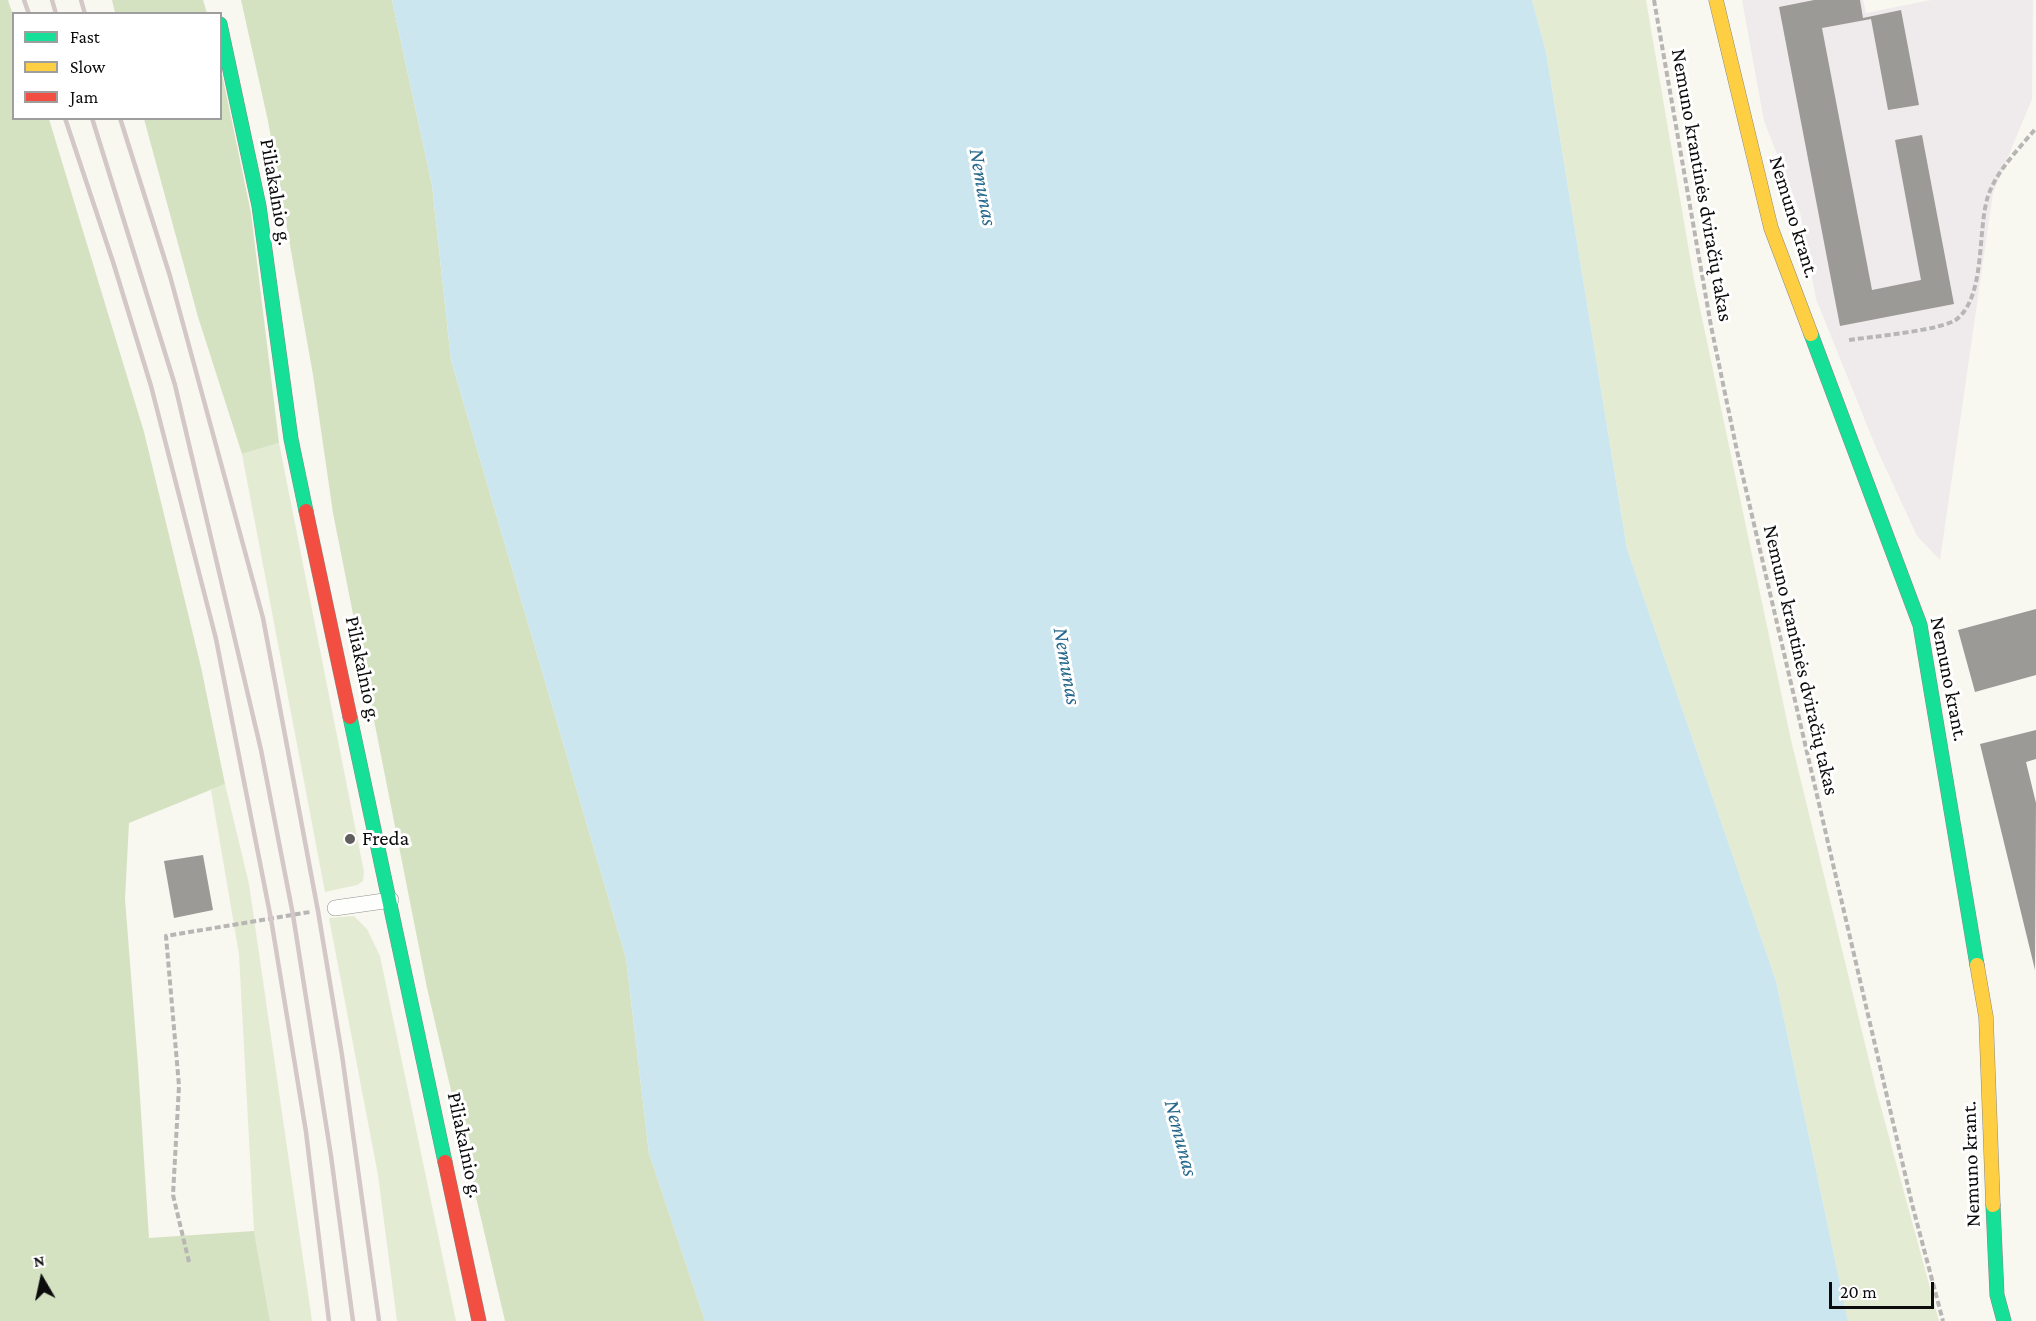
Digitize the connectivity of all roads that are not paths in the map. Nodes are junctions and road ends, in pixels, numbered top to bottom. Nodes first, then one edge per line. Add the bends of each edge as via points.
1 (1716, 0) edge
2 (222, 33) edge
3 (391, 900) junction
4 (334, 908) road end
5 (479, 1321) edge
6 (2004, 1321) edge

1 - 6 street, Nemuno krant. via 1772,228 1920,625 1986,1017 1997,1296
2 - 3 street, Piliakalnio g. via 259,206 291,439
3 - 4 lane
3 - 5 street, Piliakalnio g.

